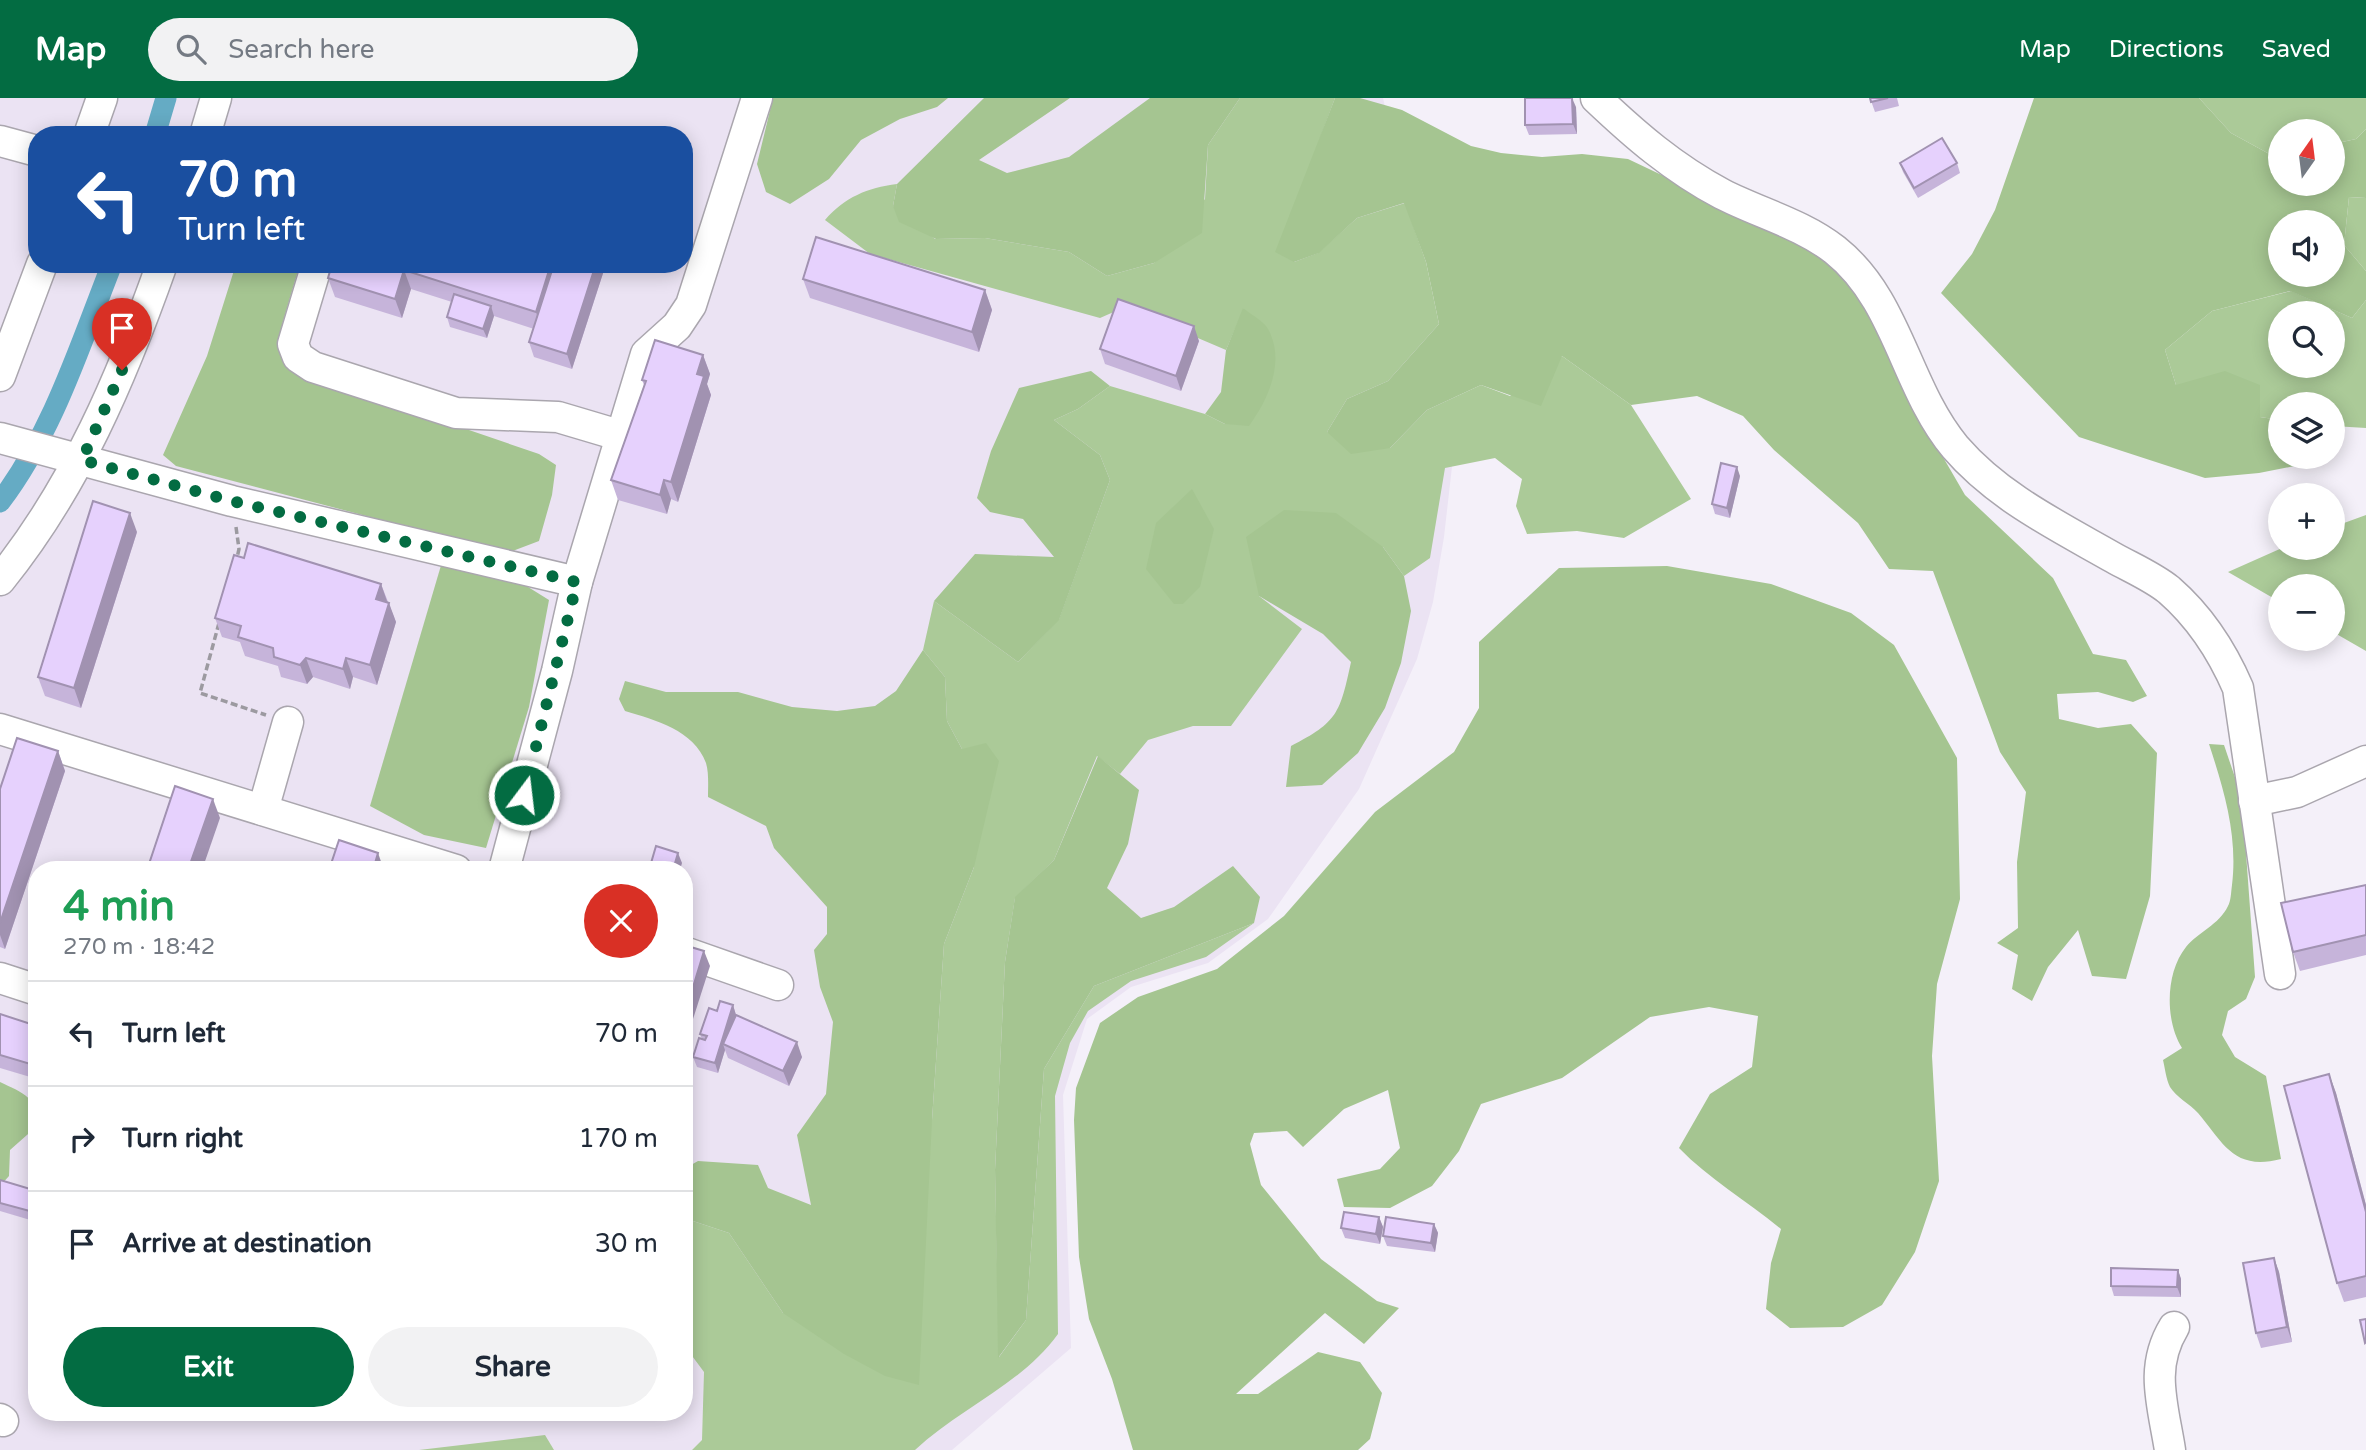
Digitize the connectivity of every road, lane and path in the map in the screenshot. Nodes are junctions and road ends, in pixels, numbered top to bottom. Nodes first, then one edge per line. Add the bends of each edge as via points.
1 (102, 98) edge
2 (216, 98) edge
3 (757, 98) edge
4 (1597, 98) edge
5 (92, 126) edge
6 (208, 126) edge
7 (0, 141) edge
8 (28, 149) edge
9 (38, 273) edge
10 (159, 273) edge
11 (314, 273) edge
12 (0, 376) edge
13 (622, 436) junction
14 (6, 440) edge
15 (71, 458) junction
16 (232, 501) junction
17 (235, 562) edge
18 (0, 580) edge
19 (577, 582) junction
20 (221, 615) edge
21 (288, 722) joint
22 (0, 729) edge
23 (2366, 761) edge
24 (2254, 801) junction
25 (263, 810) junction
26 (427, 861) edge
27 (506, 861) edge
28 (693, 955) edge
29 (2280, 974) dead end
30 (0, 978) edge
31 (778, 985) dead end
32 (28, 987) edge
33 (2174, 1327) dead end
34 (2170, 1450) edge

1 - 5 street
2 - 6 street
3 - 13 street via 691,305 677,326 646,354
4 - 24 street via 1648,148 1682,170 1834,249 1880,302 1933,414 1977,471 2035,513 2167,589 2190,611 2223,653 2238,688
7 - 8 street
9 - 12 street
10 - 15 street via 133,347
11 - 13 street via 293,344 298,357 313,367 456,413 558,417
13 - 19 street
14 - 15 street
15 - 16 street
15 - 18 street via 29,544
16 - 17 path via 239,549
16 - 19 street
19 - 27 street
20 - 21 path via 200,693
21 - 25 street
22 - 25 street
23 - 24 street via 2297,792
24 - 29 street
25 - 26 street
28 - 31 street
30 - 32 street
33 - 34 street via 2162,1347 2158,1374

